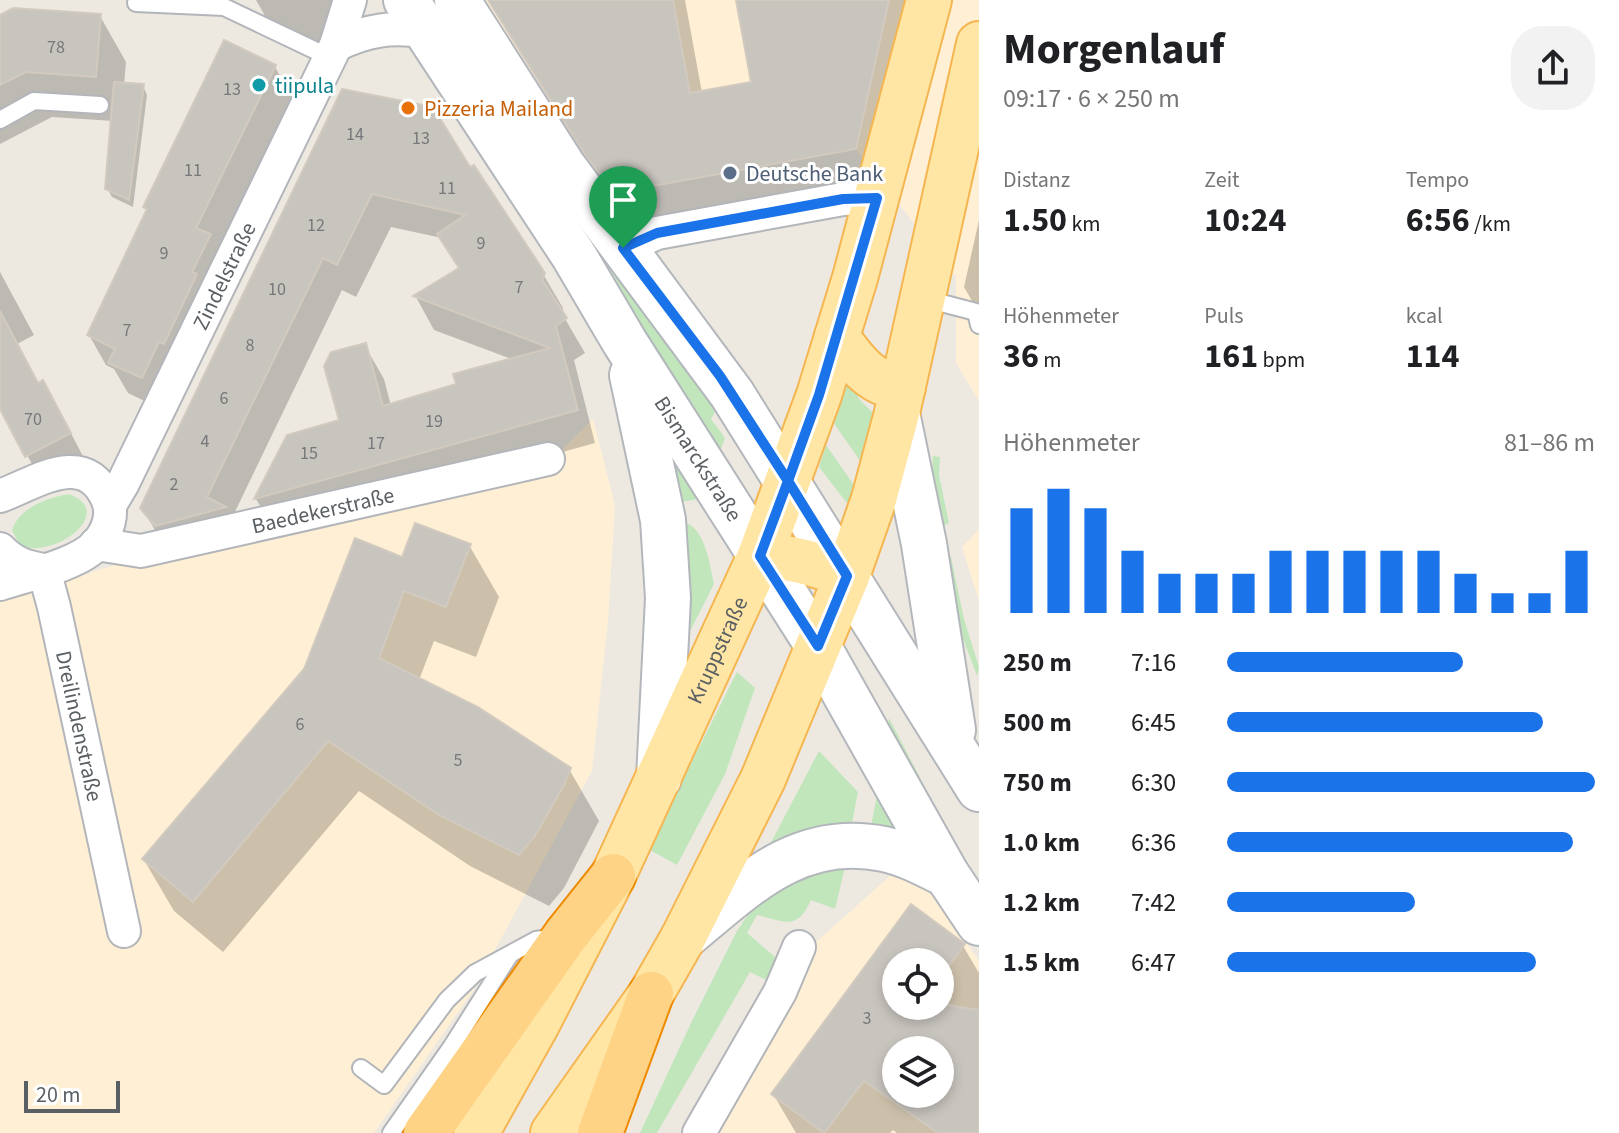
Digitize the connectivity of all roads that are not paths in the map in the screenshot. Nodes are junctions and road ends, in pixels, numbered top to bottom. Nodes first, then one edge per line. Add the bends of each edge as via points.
1 (350, 0) edge
2 (457, 0) edge
3 (929, 0) edge
4 (136, 3) dead end
5 (416, 16) edge
6 (979, 44) edge
7 (332, 51) junction
8 (100, 105) dead end
9 (0, 120) edge
10 (877, 198) junction
11 (623, 248) junction
12 (924, 299) junction
13 (979, 325) edge
14 (837, 337) junction
15 (624, 341) junction
16 (900, 400) junction
17 (548, 459) dead end
18 (788, 481) junction
19 (1, 495) edge
20 (110, 505) junction
21 (96, 544) junction
22 (0, 549) edge
23 (760, 556) junction
24 (44, 570) junction
25 (847, 576) junction
26 (0, 584) edge
27 (818, 646) junction
28 (957, 752) junction
29 (659, 780) junction
30 (979, 789) edge
31 (947, 875) junction
32 (613, 876) junction
33 (979, 923) edge
34 (124, 931) dead end
35 (566, 935) junction
36 (683, 938) junction
37 (799, 947) dead end
38 (510, 955) junction
39 (651, 994) junction
40 (361, 1068) dead end
41 (391, 1133) edge
42 (426, 1133) edge
43 (476, 1133) edge
44 (553, 1133) edge
45 (600, 1133) edge
46 (699, 1133) edge

1 - 7 street, Zindelstraße
2 - 11 main road via 563,166
3 - 10 main road, Kruppstraße
4 - 7 lane via 224,7
5 - 7 street via 403,28 357,35
5 - 15 main road, Bismarckstraße
6 - 12 main road
7 - 20 street, Zindelstraße
8 - 9 lane via 34,101
10 - 11 street via 843,199 657,233
10 - 14 main road, Kruppstraße
11 - 18 main road via 720,376
12 - 13 lane via 976,312
12 - 16 main road
14 - 16 main road
14 - 18 main road, Kruppstraße
15 - 23 main road, Bismarckstraße
15 - 29 main road via 663,520 668,598
16 - 25 main road
16 - 28 main road
17 - 21 street, Baedekerstraße via 141,551
18 - 23 main road, Kruppstraße
18 - 25 main road
19 - 20 street via 46,475 76,472 101,485
20 - 21 street via 110,521
21 - 24 street
22 - 24 street via 16,563
23 - 25 main road via 814,562
23 - 27 main road, Bismarckstraße
23 - 29 main road, Kruppstraße
24 - 26 street
24 - 34 street, Dreilindenstraße
25 - 27 main road
25 - 28 main road
27 - 31 main road, Bismarckstraße
27 - 36 main road via 763,779
28 - 30 main road
29 - 32 main road, Kruppstraße
31 - 33 main road, Bismarckstraße
31 - 36 main road via 884,849 799,854 760,876
32 - 35 highway
32 - 43 main road, Kruppstraße
35 - 38 lane via 536,940
35 - 42 highway
36 - 39 main road
37 - 46 street via 780,992
38 - 40 lane via 475,973 447,1000 384,1085
38 - 41 lane
39 - 44 main road
39 - 45 highway

